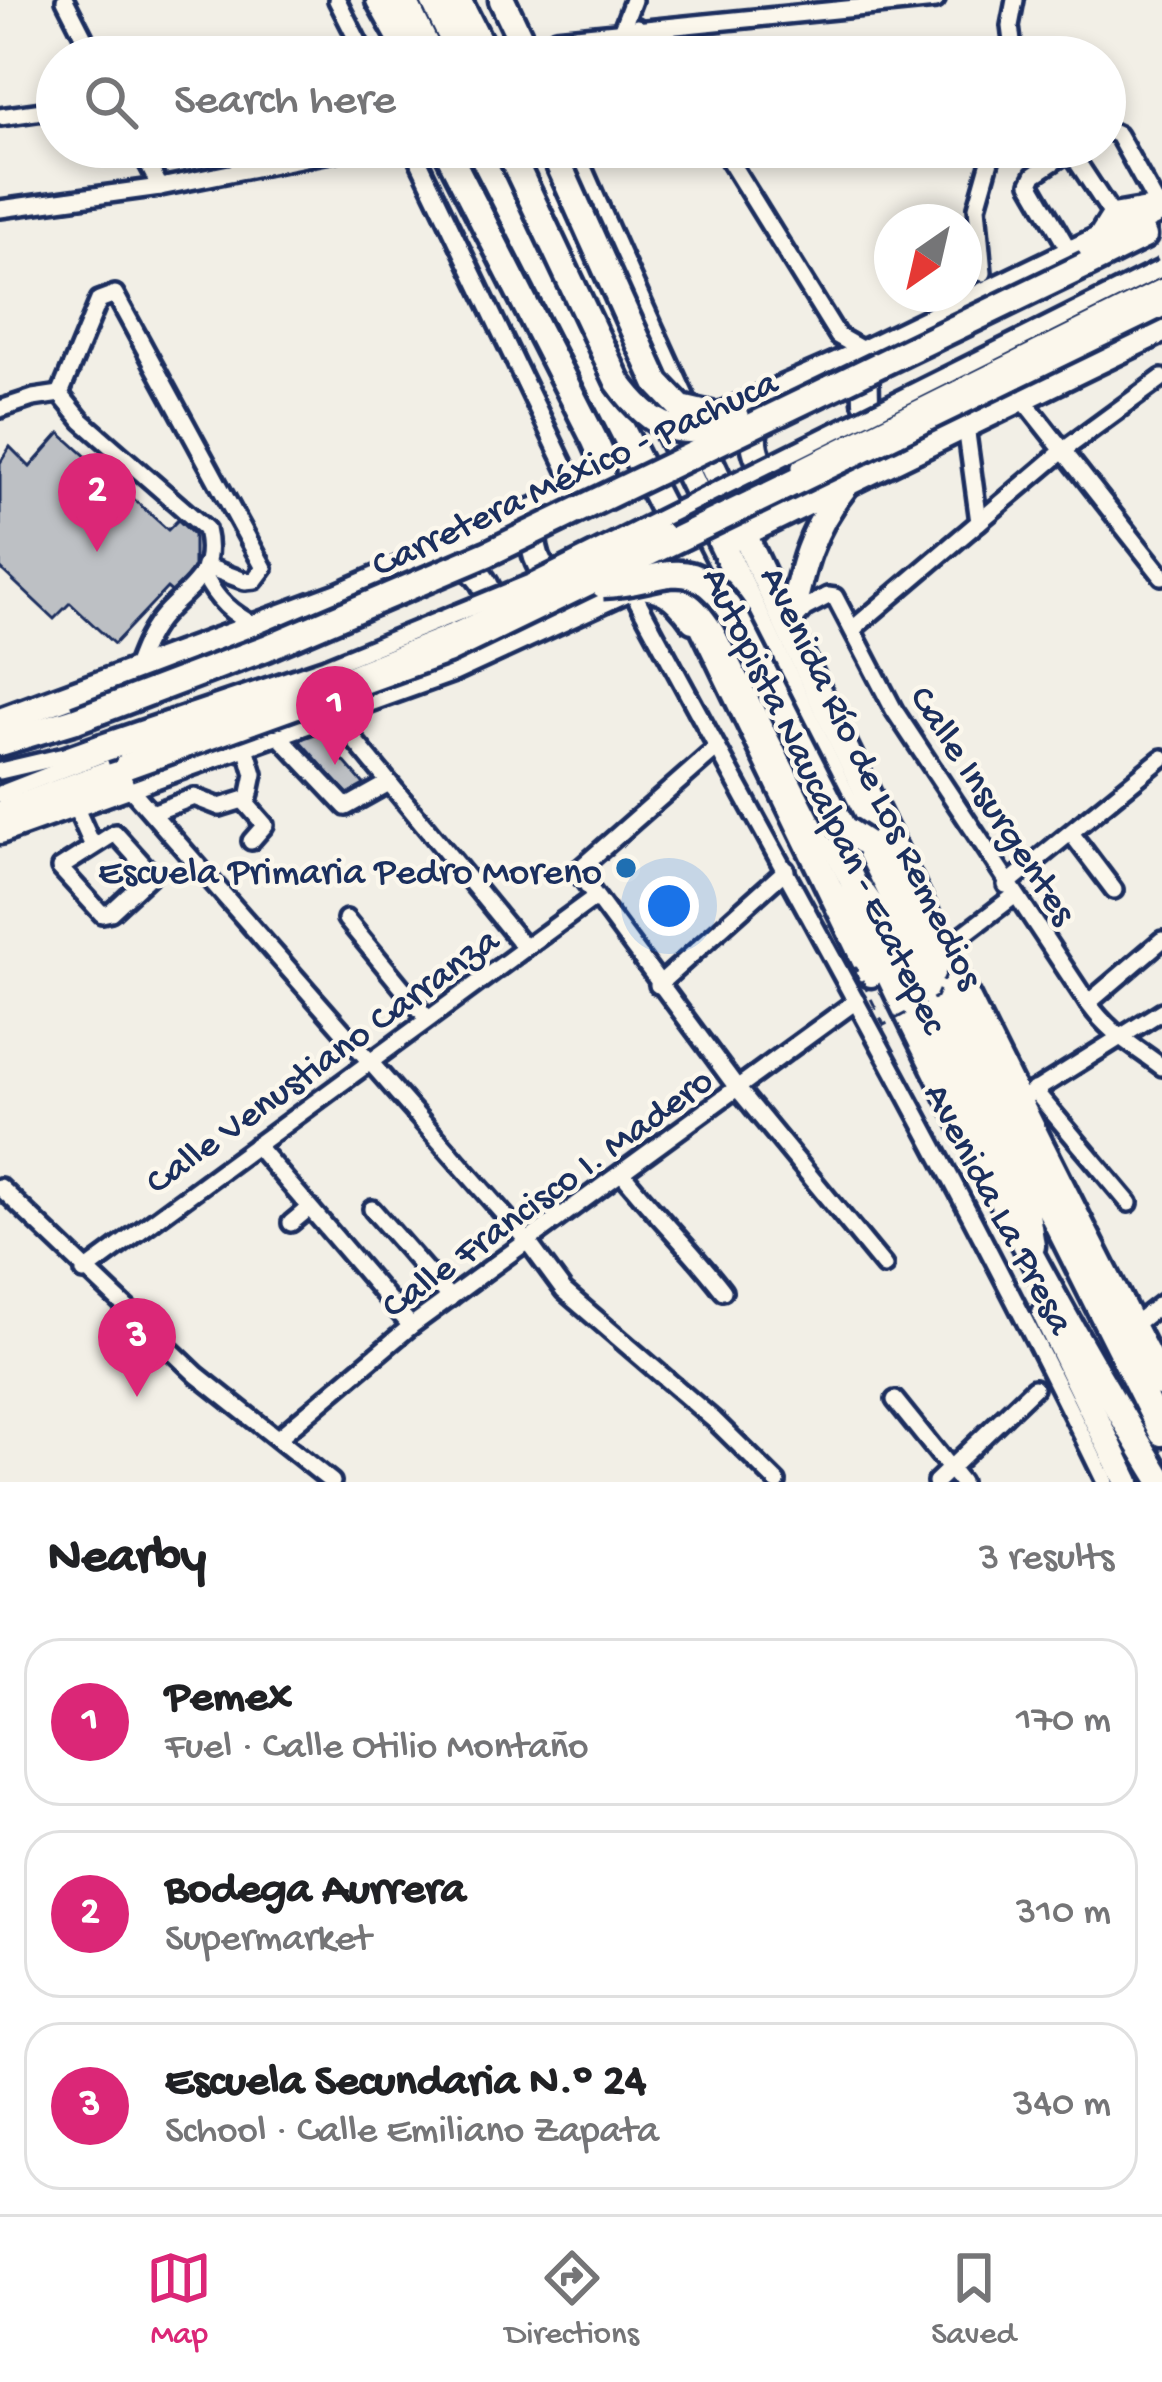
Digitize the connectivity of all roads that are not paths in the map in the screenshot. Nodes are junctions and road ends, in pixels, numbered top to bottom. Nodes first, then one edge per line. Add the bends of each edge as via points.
1 (65, 0) edge
2 (337, 0) edge
3 (433, 0) edge
4 (458, 0) edge
5 (488, 0) edge
6 (502, 0) edge
7 (633, 0) edge
8 (936, 0) edge
9 (1015, 0) edge
10 (391, 7) edge
11 (630, 28) junction
12 (83, 36) edge
13 (355, 36) edge
14 (401, 36) edge
15 (415, 36) edge
16 (451, 36) edge
17 (476, 36) edge
18 (504, 36) edge
19 (519, 36) edge
20 (571, 36) edge
21 (626, 36) edge
22 (1011, 36) edge
23 (36, 112) edge
24 (0, 118) edge
25 (1126, 149) edge
26 (150, 168) edge
27 (255, 168) edge
28 (422, 168) edge
29 (456, 168) edge
30 (474, 168) edge
31 (489, 168) edge
32 (517, 168) edge
33 (542, 168) edge
34 (560, 168) edge
35 (578, 168) edge
36 (734, 168) edge
37 (988, 168) edge
38 (1044, 168) edge
39 (1084, 168) edge
40 (160, 187) junction
41 (977, 204) edge
42 (0, 209) edge
43 (1161, 212) edge
44 (1111, 213) junction
45 (1083, 253) junction
46 (1162, 268) edge
47 (1162, 287) edge
48 (1162, 304) edge
49 (1162, 330) edge
50 (866, 352) junction
51 (1162, 378) edge
52 (59, 394) junction
53 (768, 395) junction
54 (816, 395) junction
55 (1028, 406) dead end
56 (0, 409) edge
57 (744, 413) junction
58 (695, 426) junction
59 (966, 426) junction
60 (670, 438) junction
61 (922, 446) junction
62 (1065, 449) junction
63 (851, 479) junction
64 (577, 491) junction
65 (823, 493) junction
66 (539, 509) junction
67 (979, 522) junction
68 (745, 532) junction
69 (721, 544) junction
70 (424, 556) junction
71 (204, 571) junction
72 (1162, 576) edge
73 (630, 587) junction
74 (586, 595) junction
75 (257, 627) junction
76 (789, 627) junction
77 (854, 628) junction
78 (708, 641) junction
79 (472, 659) junction
80 (133, 674) junction
81 (332, 712) junction
82 (0, 721) edge
83 (276, 733) junction
84 (0, 743) edge
85 (245, 744) junction
86 (103, 748) junction
87 (717, 748) junction
88 (1162, 758) edge
89 (0, 771) edge
90 (389, 783) junction
91 (128, 786) junction
92 (0, 794) edge
93 (243, 800) junction
94 (75, 806) junction
95 (152, 813) junction
96 (0, 814) edge
97 (0, 831) edge
98 (1071, 833) junction
99 (251, 841) dead end
100 (866, 843) junction
101 (92, 844) junction
102 (786, 870) junction
103 (1114, 890) dead end
104 (1010, 891) junction
105 (595, 897) junction
106 (346, 919) dead end
107 (1162, 940) edge
108 (525, 948) junction
109 (943, 953) junction
110 (658, 985) junction
111 (856, 1001) junction
112 (1088, 1004) junction
113 (1162, 1011) edge
114 (427, 1018) junction
115 (1124, 1037) junction
116 (370, 1065) junction
117 (1162, 1067) edge
118 (738, 1089) junction
119 (1025, 1096) junction
120 (256, 1145) junction
121 (622, 1173) junction
122 (0, 1187) edge
123 (1129, 1203) dead end
124 (309, 1208) junction
125 (372, 1209) dead end
126 (292, 1223) dead end
127 (528, 1242) junction
128 (884, 1266) dead end
129 (84, 1272) junction
130 (724, 1292) dead end
131 (450, 1298) junction
132 (1162, 1303) edge
133 (1132, 1325) junction
134 (411, 1326) junction
135 (1162, 1384) edge
136 (1034, 1388) dead end
137 (896, 1400) dead end
138 (1162, 1433) edge
139 (278, 1438) junction
140 (950, 1468) junction
141 (321, 1479) edge
142 (777, 1482) edge
143 (936, 1482) edge
144 (962, 1482) edge
145 (1105, 1482) edge
146 (1127, 1482) edge
147 (1162, 1482) edge

1 - 12 street
2 - 13 street
3 - 16 highway
4 - 17 highway
5 - 18 highway
6 - 19 highway
7 - 11 street
8 - 11 street
9 - 22 street
10 - 14 highway
10 - 15 highway
11 - 20 street
11 - 21 street
23 - 24 street
25 - 43 street
26 - 40 street
27 - 40 street
28 - 64 street
29 - 64 highway via 602,457 601,475
30 - 78 highway, Autopista Naucalpan - Ecatepec
31 - 147 highway, Autopista Naucalpan - Ecatepec via 852,880 884,969 983,1168
32 - 57 highway, bridge via 633,403 686,431
33 - 60 highway, Avenida Río de Los Remedios
34 - 57 highway, bridge via 665,395 706,416
35 - 58 highway, Avenida Río de Los Remedios
36 - 50 street via 838,336
37 - 41 street
38 - 45 street via 1030,183
39 - 44 street
40 - 42 street
43 - 44 street
43 - 45 highway, Carretera México - Pachuca
44 - 45 street
45 - 50 highway
45 - 54 highway, Carretera México - Pachuca, bridge
46 - 86 street, bridge via 535,581
47 - 86 street, bridge via 457,630 338,678
48 - 74 highway, bridge
49 - 59 highway
50 - 53 highway
50 - 61 highway via 870,412 891,435
51 - 62 street
52 - 56 street
52 - 71 street via 206,529
52 - 71 street via 99,300 116,294 264,568 245,581
53 - 58 highway
53 - 65 highway via 753,432 760,464 790,490
54 - 57 highway
54 - 84 highway, Carretera México - Pachuca, bridge via 429,580 266,649
55 - 62 street
58 - 60 highway
58 - 68 highway, Avenida Río de Los Remedios
59 - 61 highway
59 - 67 street
60 - 69 highway, Avenida Río de Los Remedios
61 - 63 highway
62 - 67 street
62 - 72 street
63 - 65 highway
63 - 76 highway via 822,515 806,553
64 - 66 highway
65 - 68 highway
66 - 70 highway
66 - 74 highway via 539,566 561,591
67 - 77 street
68 - 69 highway
68 - 76 highway, Avenida Río de Los Remedios
69 - 100 highway, Avenida Río de Los Remedios
70 - 75 highway
70 - 79 highway via 466,563 488,587 494,620
71 - 75 street via 230,613
71 - 80 street via 162,616
73 - 74 highway
73 - 78 highway via 661,588 677,598
73 - 87 street, Avenida La Presa
74 - 79 highway
74 - 96 highway, bridge
74 - 100 highway, bridge via 672,572 705,582 737,620 844,828
75 - 80 highway
76 - 77 street via 827,596
76 - 109 highway, Avenida Río de Los Remedios
77 - 104 street, Calle Insurgentes via 894,710
78 - 146 highway, Autopista Naucalpan - Ecatepec
79 - 81 highway
80 - 82 highway
81 - 83 highway
81 - 90 street
83 - 85 highway
83 - 90 street via 346,807
85 - 91 highway
85 - 93 street via 254,786
86 - 89 street
86 - 92 street
87 - 102 street, Avenida La Presa
87 - 105 street via 577,871
88 - 98 street
90 - 108 street
91 - 94 highway
91 - 95 street
93 - 95 street via 220,807 194,797
93 - 99 street via 265,825
94 - 97 highway
94 - 101 street
95 - 116 street
98 - 103 street
98 - 104 street
100 - 109 highway, Avenida Río de Los Remedios
101 - 101 street via 116,832 152,874 106,915 60,871
102 - 110 street
102 - 111 street, Avenida La Presa
104 - 109 street
104 - 112 street, Calle Insurgentes
105 - 108 street, Calle Venustiano Carranza
105 - 110 street
106 - 114 street
107 - 112 street
108 - 114 street, Calle Venustiano Carranza
109 - 119 highway, Avenida Río de Los Remedios
109 - 138 highway, Avenida Río de Los Remedios
110 - 118 street
111 - 118 street, Calle Francisco I. Madero
111 - 145 street, Avenida La Presa
112 - 115 street, Calle Insurgentes via 1108,1032
113 - 115 street
114 - 116 street, Calle Venustiano Carranza
115 - 117 street, Calle Insurgentes
115 - 119 street
116 - 120 street, Calle Venustiano Carranza
116 - 127 street
118 - 121 street, Calle Francisco I. Madero
118 - 128 street
119 - 123 street
119 - 133 highway, Avenida Río de Los Remedios
120 - 124 street
120 - 129 street, Calle Venustiano Carranza
121 - 127 street, Calle Francisco I. Madero
121 - 130 street
122 - 129 street
124 - 126 street
124 - 134 street
125 - 131 street
127 - 131 street, Calle Francisco I. Madero
127 - 142 street via 563,1291
129 - 139 street
131 - 134 street, Calle Francisco I. Madero
132 - 133 street
133 - 135 highway, Avenida Río de Los Remedios
134 - 139 street, Calle Francisco I. Madero
136 - 140 street
137 - 140 street
139 - 141 street
140 - 143 street
140 - 144 street

